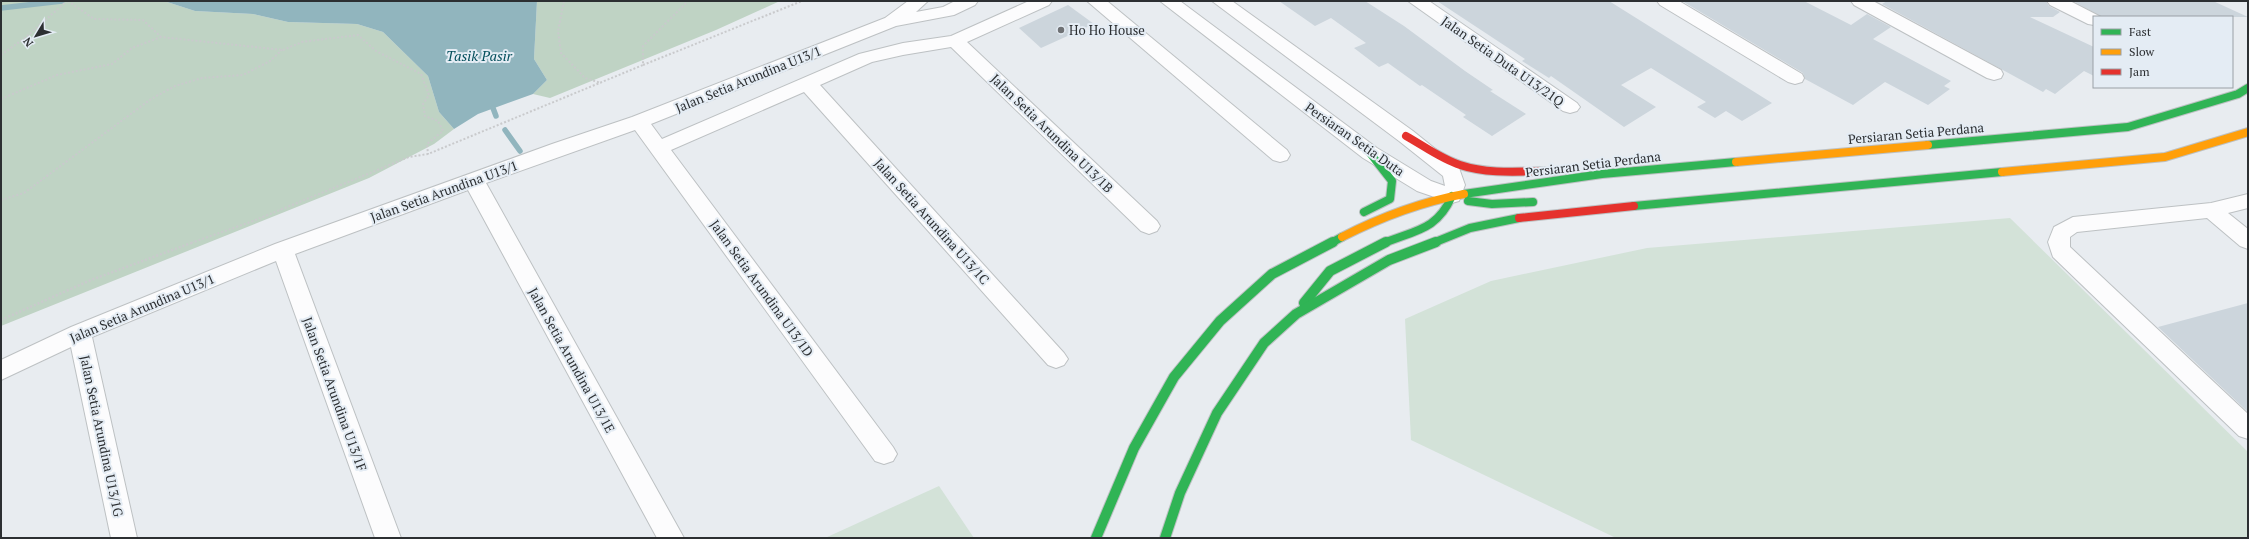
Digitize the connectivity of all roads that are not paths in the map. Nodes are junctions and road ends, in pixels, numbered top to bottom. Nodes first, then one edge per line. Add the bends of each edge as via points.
1 (919, 1) edge
2 (969, 1) edge
3 (1043, 1) edge
4 (1096, 1) edge
5 (1221, 1) edge
6 (1417, 1) edge
7 (1666, 1) edge
8 (1860, 1) edge
9 (2056, 1) edge
10 (1179, 3) edge
11 (2093, 20) edge
12 (891, 22) junction
13 (955, 41) junction
14 (1994, 74) dead end
15 (1795, 78) dead end
16 (808, 84) junction
17 (2248, 88) edge
18 (1570, 107) dead end
19 (639, 122) junction
20 (2248, 132) edge
21 (1406, 136) junction
22 (658, 148) junction
23 (1370, 153) junction
24 (1280, 155) dead end
25 (1602, 174) junction
26 (474, 181) junction
27 (1452, 196) junction
28 (1638, 196) dead end
29 (1692, 199) junction
30 (1544, 201) dead end
31 (2248, 201) edge
32 (2211, 210) junction
33 (1356, 217) dead end
34 (1149, 226) dead end
35 (1344, 226) dead end
36 (2248, 241) edge
37 (283, 250) junction
38 (1316, 250) junction
39 (1296, 314) junction
40 (79, 333) junction
41 (1056, 358) dead end
42 (1, 371) edge
43 (2248, 429) edge
44 (884, 454) dead end
45 (124, 538) edge
46 (388, 538) edge
47 (671, 538) edge
48 (1096, 538) edge
49 (1166, 538) edge

1 - 12 street
2 - 12 street via 948,11
3 - 13 street
4 - 24 street
5 - 21 street
6 - 18 street, Jalan Setia Duta U13/21Q
7 - 15 street
8 - 14 street
9 - 11 street
10 - 23 street, Persiaran Setia Duta
12 - 19 street, Jalan Setia Arundina U13/1
13 - 16 street via 866,58
13 - 34 street, Jalan Setia Arundina U13/1B
16 - 22 street
16 - 41 street, Jalan Setia Arundina U13/1C
17 - 25 main road, Persiaran Setia Perdana via 2238,94 2128,127
19 - 22 street, Jalan Setia Arundina U13/1D
19 - 26 street, Jalan Setia Arundina U13/1
20 - 29 main road via 2165,157
21 - 25 main road via 1438,155 1468,167 1497,171 1535,169
21 - 27 street via 1452,173 1455,185
22 - 44 street, Jalan Setia Arundina U13/1D
23 - 27 street, Persiaran Setia Duta via 1424,186
23 - 33 main road via 1392,181 1390,199
25 - 27 main road, Persiaran Setia Perdana
26 - 37 street, Jalan Setia Arundina U13/1
26 - 47 street, Jalan Setia Arundina U13/1E
27 - 30 main road via 1480,204 1505,205
27 - 38 main road, Persiaran Setia Perdana via 1412,206
27 - 39 main road via 1445,212 1434,223 1375,246 1330,271
28 - 29 main road
29 - 39 main road via 1518,218 1470,228 1389,260
31 - 32 street
32 - 36 street
32 - 43 street via 2073,225 2059,234 2057,242 2061,251
35 - 38 main road
37 - 40 street, Jalan Setia Arundina U13/1
37 - 46 street, Jalan Setia Arundina U13/1F
38 - 48 main road, Persiaran Setia Perdana via 1272,274 1220,321 1174,377 1134,448
39 - 49 main road via 1264,343 1216,413 1180,493
40 - 42 street, Jalan Setia Arundina U13/1
40 - 45 street, Jalan Setia Arundina U13/1G

